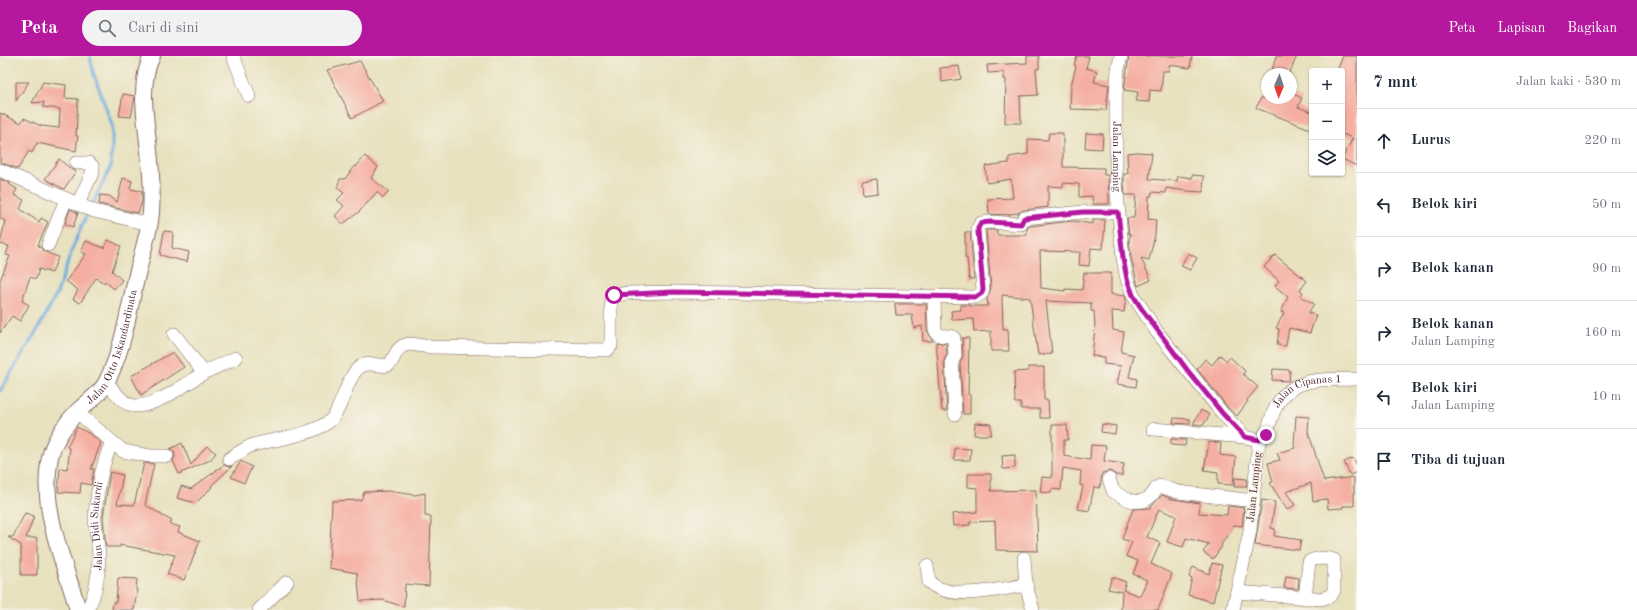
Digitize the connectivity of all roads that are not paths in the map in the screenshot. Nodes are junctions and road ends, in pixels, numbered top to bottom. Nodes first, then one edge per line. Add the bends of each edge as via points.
1 (233, 56) edge
2 (1121, 56) edge
3 (147, 60) edge
4 (249, 96) dead end
5 (76, 163) dead end
6 (0, 170) edge
7 (81, 206) junction
8 (1118, 212) junction
9 (149, 224) junction
10 (48, 245) dead end
11 (934, 297) junction
12 (174, 334) dead end
13 (236, 358) dead end
14 (204, 373) junction
15 (1357, 379) edge
16 (107, 383) junction
17 (77, 412) junction
18 (955, 414) dead end
19 (1153, 429) dead end
20 (1245, 437) junction
21 (1259, 440) junction
22 (112, 442) junction
23 (167, 456) dead end
24 (229, 458) dead end
25 (1110, 480) dead end
26 (1254, 501) junction
27 (1024, 558) dead end
28 (927, 566) dead end
29 (287, 582) dead end
30 (1026, 585) junction
31 (1237, 592) junction
32 (1305, 598) dead end
33 (78, 610) edge
34 (87, 610) edge
35 (260, 610) edge
36 (1033, 610) edge
37 (1233, 610) edge

1 - 4 street
2 - 8 street, Jalan Lamping via 1116,94
3 - 9 main road, Jalan Otto Iskandardinata via 144,97 151,200
5 - 7 street via 89,163 94,171
6 - 7 street
7 - 9 street
7 - 10 street
8 - 11 street via 1083,212 1024,218 1021,224 981,223 978,228 982,293 976,297
8 - 20 street, Jalan Lamping via 1123,258 1133,295 1157,332 1223,414
9 - 16 main road, Jalan Otto Iskandardinata via 123,337
11 - 18 street via 936,334 954,338 955,356 952,361
11 - 24 street via 673,292 614,295 611,300 609,349 402,345 388,366 364,364 357,370 348,383 335,415 327,423 287,439 253,446
12 - 14 street
13 - 14 street
14 - 16 street via 154,402 137,406 127,404
15 - 21 street, Jalan Cipanas 1 via 1315,381 1292,388 1280,400 1266,435
16 - 17 main road, Jalan Otto Iskandardinata
17 - 22 street
17 - 33 main road, Jalan Otto Iskandardinata via 57,440 49,462 48,474 55,534
19 - 20 street
20 - 21 street, Jalan Lamping
21 - 26 street, Jalan Lamping
22 - 23 street via 123,451
22 - 34 street, Jalan Didi Sukardi via 104,460 98,488 95,529 99,548 94,590
25 - 26 street via 1113,491 1134,502 1147,499 1160,486 1178,492
26 - 31 street, Jalan Lamping
27 - 30 street
28 - 30 street via 929,582 935,588 944,591 970,592
29 - 35 street
30 - 36 street
31 - 32 street
31 - 37 street, Jalan Lamping

